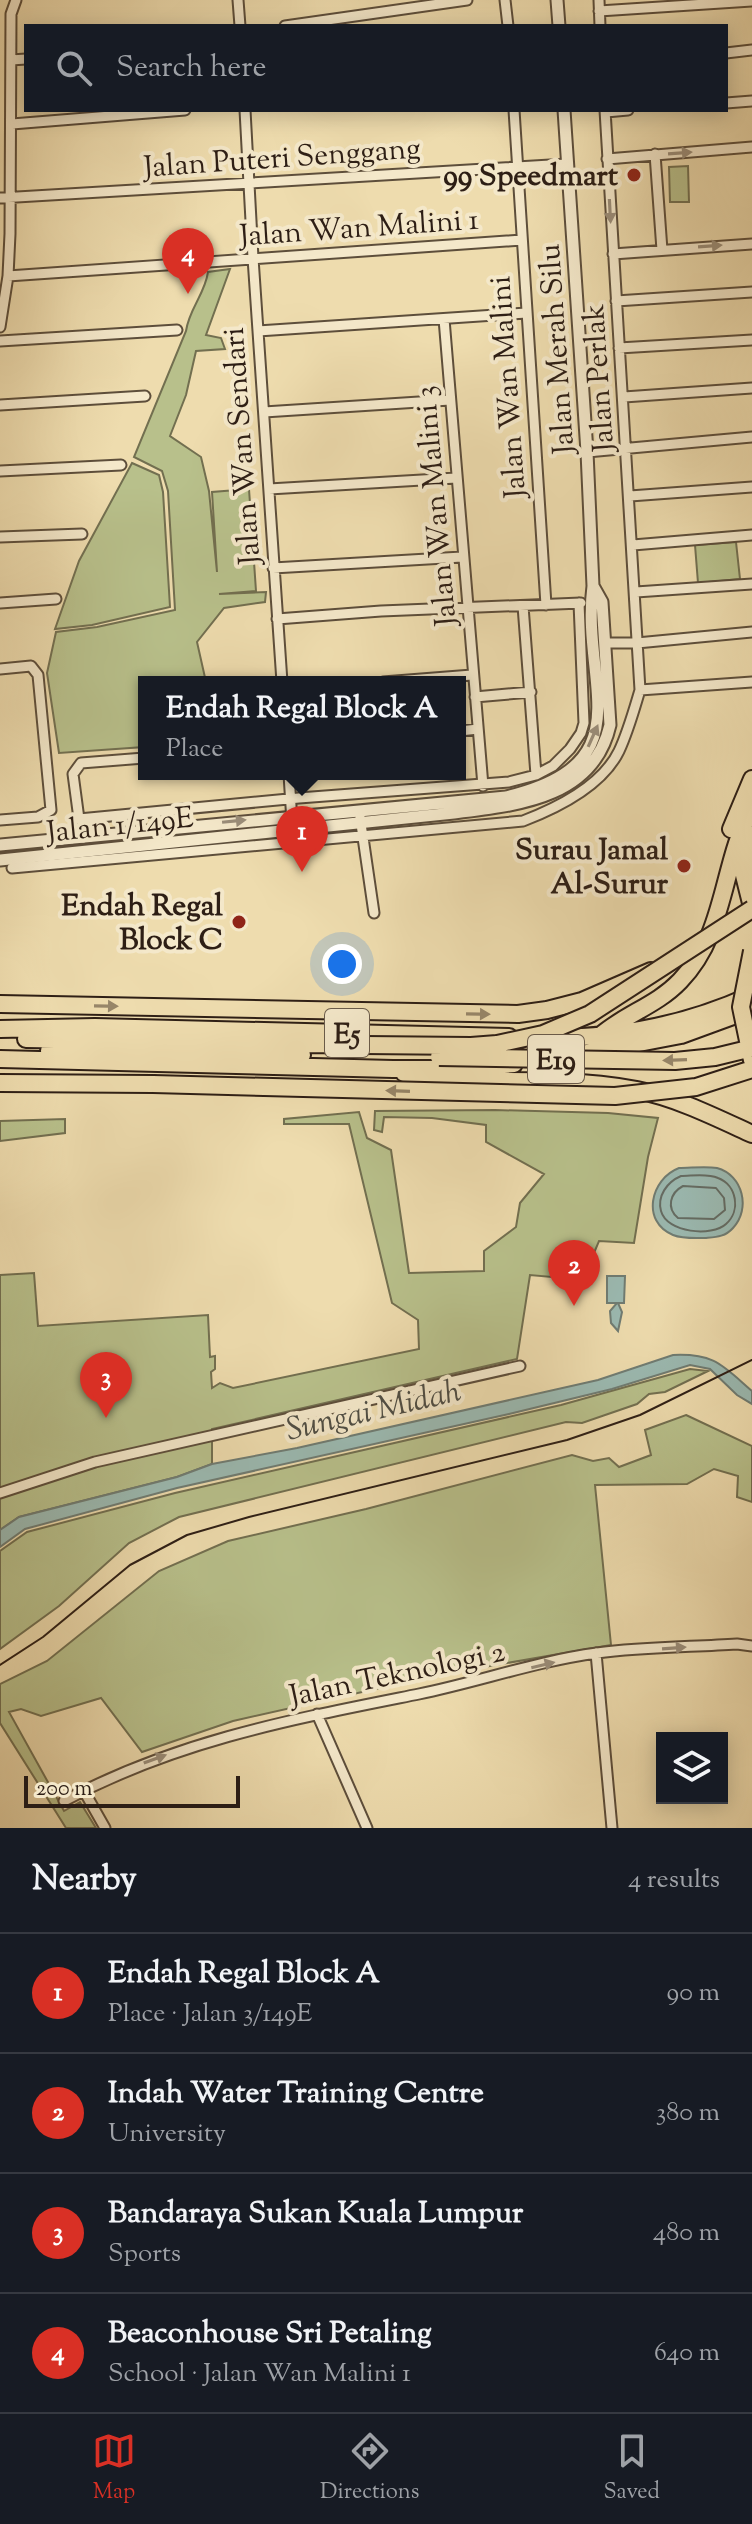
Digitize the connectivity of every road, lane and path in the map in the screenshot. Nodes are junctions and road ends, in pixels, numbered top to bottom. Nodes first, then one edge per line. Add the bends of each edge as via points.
1 (16, 0) edge
2 (238, 0) edge
3 (467, 0) edge
4 (505, 0) edge
5 (557, 0) edge
6 (752, 1) edge
7 (599, 6) edge
8 (240, 24) edge
9 (299, 24) edge
10 (508, 24) edge
11 (559, 24) edge
12 (752, 50) edge
13 (728, 53) edge
14 (24, 59) edge
15 (11, 60) junction
16 (752, 101) edge
17 (728, 103) edge
18 (160, 112) edge
19 (245, 112) edge
20 (514, 112) edge
21 (564, 112) edge
22 (606, 112) edge
23 (12, 124) junction
24 (752, 147) edge
25 (655, 154) junction
26 (607, 159) junction
27 (567, 164) junction
28 (517, 167) junction
29 (250, 183) junction
30 (5, 198) edge
31 (522, 240) junction
32 (752, 244) edge
33 (662, 250) junction
34 (613, 254) junction
35 (253, 258) junction
36 (8, 276) junction
37 (752, 292) edge
38 (616, 301) junction
39 (526, 313) junction
40 (444, 319) junction
41 (0, 327) edge
42 (177, 330) dead end
43 (258, 331) junction
44 (752, 340) edge
45 (0, 341) edge
46 (619, 348) junction
47 (752, 388) edge
48 (145, 396) dead end
49 (624, 397) junction
50 (450, 400) junction
51 (0, 405) edge
52 (264, 412) junction
53 (752, 437) edge
54 (627, 447) junction
55 (587, 452) junction
56 (121, 465) dead end
57 (0, 471) edge
58 (456, 478) junction
59 (752, 487) edge
60 (269, 489) junction
61 (630, 496) junction
62 (82, 534) dead end
63 (752, 535) edge
64 (0, 537) edge
65 (633, 545) junction
66 (462, 557) junction
67 (273, 568) junction
68 (752, 584) edge
69 (636, 592) junction
70 (56, 599) dead end
71 (591, 602) junction
72 (0, 603) edge
73 (546, 605) junction
74 (523, 606) junction
75 (467, 608) junction
76 (277, 619) junction
77 (752, 632) edge
78 (605, 643) junction
79 (637, 643) junction
80 (0, 669) edge
81 (472, 675) junction
82 (282, 676) edge
83 (459, 676) edge
84 (752, 682) edge
85 (640, 690) junction
86 (531, 692) junction
87 (475, 697) junction
88 (478, 729) junction
89 (466, 730) edge
90 (138, 758) edge
91 (536, 775) junction
92 (752, 779) edge
93 (289, 780) edge
94 (483, 786) junction
95 (291, 799) junction
96 (752, 808) edge
97 (359, 809) junction
98 (292, 815) junction
99 (0, 820) edge
100 (360, 823) junction
101 (293, 831) junction
102 (752, 835) edge
103 (362, 836) junction
104 (0, 845) edge
105 (0, 860) edge
106 (12, 868) dead end
107 (720, 905) junction
108 (752, 908) edge
109 (374, 913) dead end
110 (752, 951) edge
111 (656, 970) junction
112 (752, 995) edge
113 (0, 1004) edge
114 (752, 1009) edge
115 (0, 1014) edge
116 (95, 1027) junction
117 (0, 1029) edge
118 (599, 1037) junction
119 (0, 1038) edge
120 (752, 1048) edge
121 (0, 1050) edge
122 (362, 1050) junction
123 (0, 1059) edge
124 (752, 1061) edge
125 (91, 1063) junction
126 (393, 1069) junction
127 (752, 1069) edge
128 (0, 1076) edge
129 (0, 1083) edge
130 (752, 1134) edge
131 (520, 1366) dead end
132 (0, 1493) edge
133 (752, 1646) edge
134 (596, 1653) junction
135 (317, 1714) junction
136 (84, 1791) junction
137 (64, 1801) dead end
138 (105, 1828) edge
139 (367, 1828) edge
140 (612, 1828) edge

1 - 15 street
2 - 8 street
3 - 9 street
4 - 10 street
5 - 11 street
6 - 7 street
12 - 13 street
14 - 15 street
15 - 23 street
16 - 17 street
18 - 23 street
19 - 29 street, Jalan Wan Sendari
20 - 28 street, Jalan Wan Malini
21 - 27 street, Jalan Merah Silu
22 - 26 street, Jalan Perlak
23 - 30 street
25 -> 24 street
25 - 26 street
25 - 33 street
26 -> 34 street, Jalan Perlak
27 - 28 street, Jalan Puteri Senggang
27 - 55 street, Jalan Merah Silu
28 - 29 street, Jalan Puteri Senggang
28 - 31 street, Jalan Wan Malini
29 - 30 street, Jalan Puteri Senggang
29 - 35 street, Jalan Wan Sendari
30 - 36 street
31 - 35 street, Jalan Wan Malini 1
31 - 39 street, Jalan Wan Malini
33 -> 32 street
33 - 34 street
34 - 38 street, Jalan Perlak
35 - 36 street, Jalan Wan Malini 1
35 - 43 street, Jalan Wan Sendari
36 - 41 street
37 - 38 street
38 - 46 street, Jalan Perlak
39 - 40 street
39 - 73 street, Jalan Wan Malini
40 - 43 street
40 - 50 street, Jalan Wan Malini 3
42 - 45 street
43 - 52 street, Jalan Wan Sendari
44 - 46 street
46 - 49 street, Jalan Perlak
47 - 49 street
48 - 51 street
49 - 54 street, Jalan Perlak
50 - 52 street
50 - 58 street, Jalan Wan Malini 3
52 - 60 street, Jalan Wan Sendari
53 - 54 street
54 - 55 street
54 - 61 street, Jalan Perlak
55 - 71 street, Jalan Merah Silu
56 - 57 street
58 - 60 street
58 - 66 street, Jalan Wan Malini 3
59 - 61 street
60 - 67 street, Jalan Wan Sendari
61 - 65 street, Jalan Perlak
62 - 64 street
63 - 65 street
65 - 69 street, Jalan Perlak
66 - 67 street
66 - 75 street, Jalan Wan Malini 3
67 - 76 street, Jalan Wan Sendari
68 - 69 street
69 - 79 street, Jalan Perlak
70 - 72 street
71 - 73 street
71 - 78 street, Jalan 1/149E
71 - 91 street via 581,733 553,766
97 -> 71 street, Jalan 1/149E via 506,797 541,787 570,769 590,745 599,722
73 - 74 street
74 - 75 street
74 - 86 street
75 - 76 street
75 - 81 street, Jalan Wan Malini 3
76 - 82 street, Jalan Wan Sendari
77 - 79 street
78 - 79 street
78 - 100 street, Jalan 1/149E via 608,735 594,761 571,782 513,806
79 - 85 street, Jalan Perlak
80 - 99 street via 31,666 38,675 51,810 38,817
81 - 83 street
81 - 87 street, Jalan Wan Malini 3
84 - 85 street
85 - 103 street via 618,754 555,809 523,821
86 - 87 street
86 - 91 street
87 - 88 street, Jalan Wan Malini 3
88 - 89 street
88 - 94 street, Jalan Wan Malini 3
90 - 95 street via 81,763 73,774 79,819
91 - 94 street
92 - 107 highway via 724,855
93 - 95 street
94 - 95 street
95 - 98 street
96 - 107 highway
97 - 98 street, Jalan 1/149E
97 - 100 street
98 - 101 street
104 -> 98 street, Jalan 1/149E
100 - 101 street, Jalan 1/149E
100 - 103 street
101 - 105 street, Jalan 1/149E
102 - 108 highway via 744,875
103 - 106 street
103 - 109 street
107 - 118 highway via 706,945 679,982
108 - 111 highway, E19, bridge
110 - 124 highway, bridge via 741,1007
113 -> 111 highway via 488,1015 582,1001
111 - 122 highway, E19, bridge via 590,1014 523,1040
112 - 118 highway, E5 via 666,1026
114 - 126 highway, E5 via 681,1035 584,1054 460,1069
115 - 116 highway via 63,1015
116 - 117 highway, E5
116 - 118 highway, E5
119 - 122 highway, E19
120 -> 122 highway, E19, bridge via 675,1061
121 - 122 highway, E19
123 - 125 highway, E5
125 - 126 highway, E5
125 - 128 highway via 76,1071
126 - 130 highway via 427,1081 639,1090
127 -> 129 highway, bridge via 696,1087 615,1096
131 - 132 street via 95,1462
134 -> 133 street, Jalan Teknologi 2
135 -> 134 street, Jalan Teknologi 2
134 - 140 street
136 -> 135 street, Jalan Teknologi 2 via 198,1744
135 - 139 street
136 - 137 street, Jalan Teknologi 2
136 - 138 street

